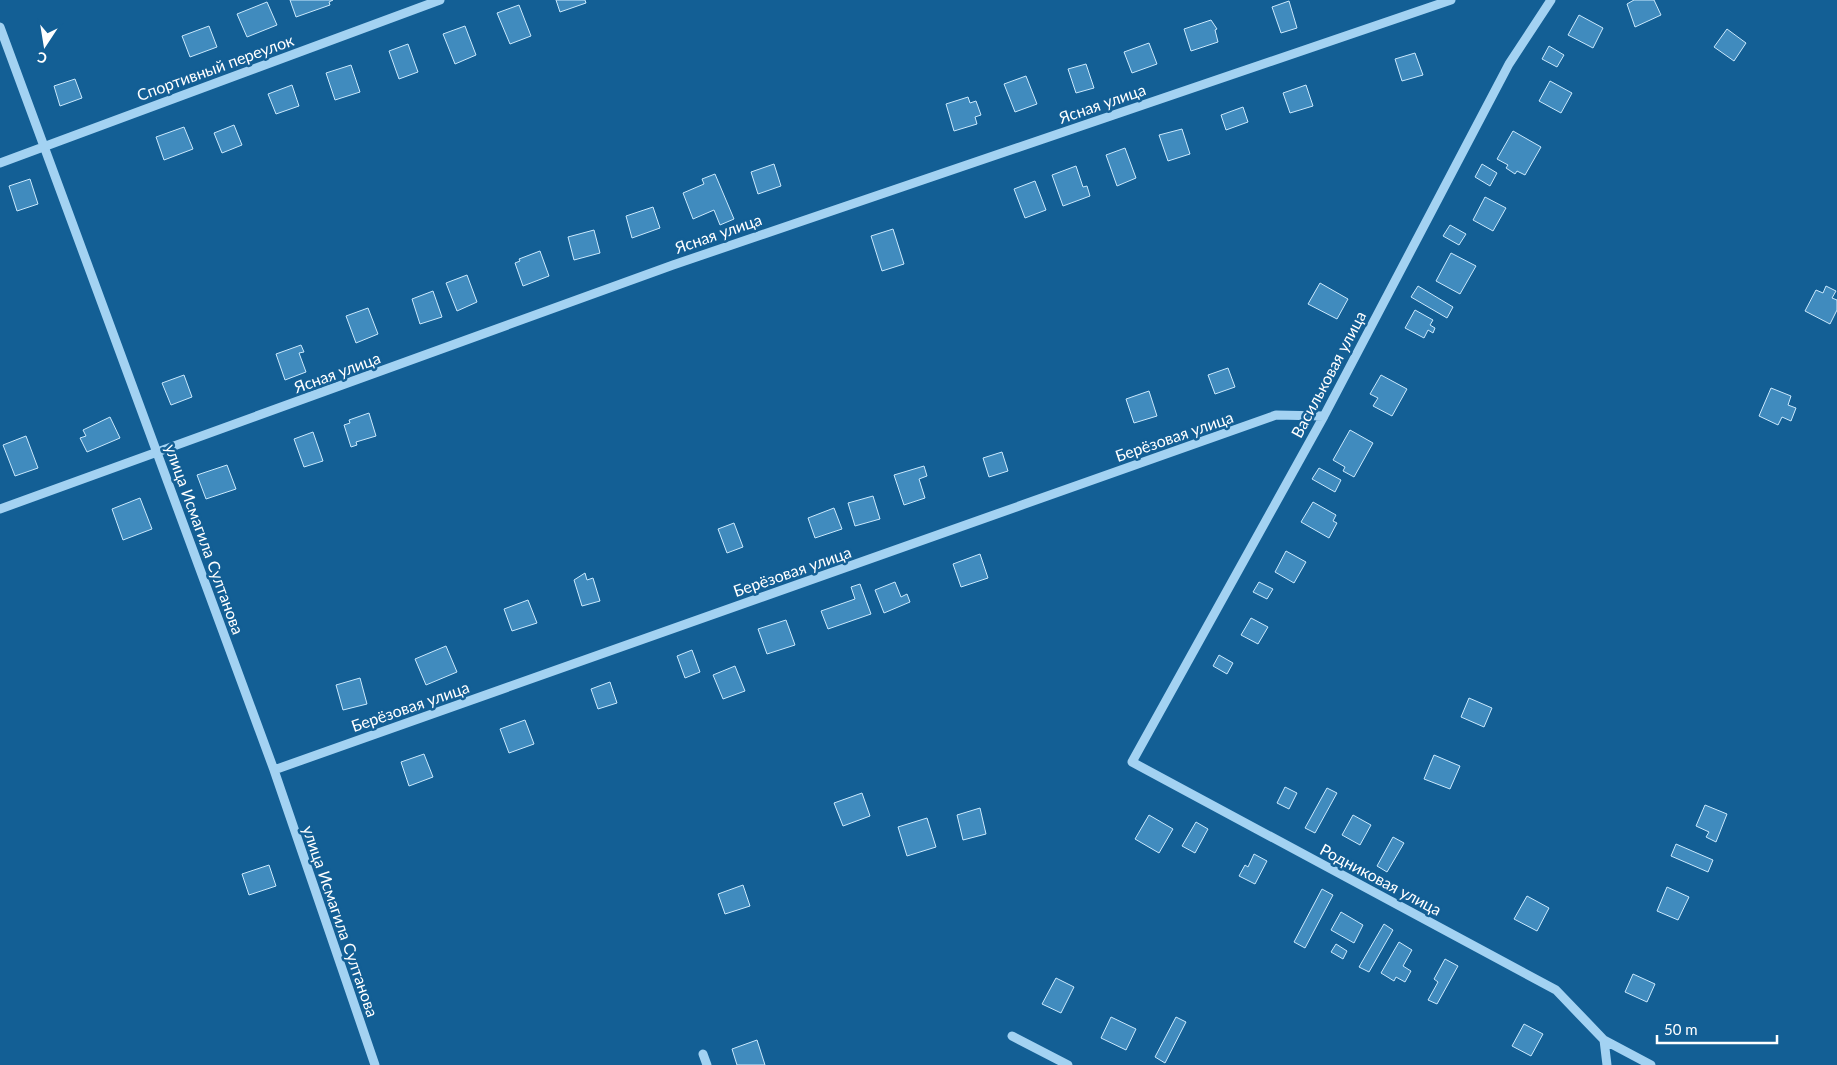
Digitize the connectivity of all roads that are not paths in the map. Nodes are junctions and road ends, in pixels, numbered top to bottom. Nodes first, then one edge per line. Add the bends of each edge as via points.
1 (440, 0) edge
2 (1451, 0) edge
3 (1551, 0) edge
4 (0, 27) edge
5 (43, 147) junction
6 (0, 163) edge
7 (1324, 416) junction
8 (158, 453) junction
9 (0, 510) edge
10 (1132, 762) joint
11 (274, 770) junction
12 (1012, 1036) dead end
13 (1604, 1040) junction
14 (703, 1054) dead end
15 (374, 1065) edge
16 (707, 1065) edge
17 (1068, 1065) edge
18 (1607, 1065) edge
19 (1651, 1065) edge

1 - 5 street, Спортивный переулок
2 - 8 street, Ясная улица via 673,265
3 - 7 street, Васильковая улица via 1510,64
4 - 5 street, улица Исмагила Султанова
5 - 6 street, Спортивный переулок
5 - 8 street, улица Исмагила Султанова
7 - 10 street, Васильковая улица
7 - 11 street, Берёзовая улица via 1276,415
8 - 9 street, Ясная улица
8 - 11 street, улица Исмагила Султанова
10 - 13 street, Родниковая улица via 1556,990
11 - 15 street, улица Исмагила Султанова
12 - 17 street
13 - 18 street
13 - 19 street, Родниковая улица
14 - 16 street

